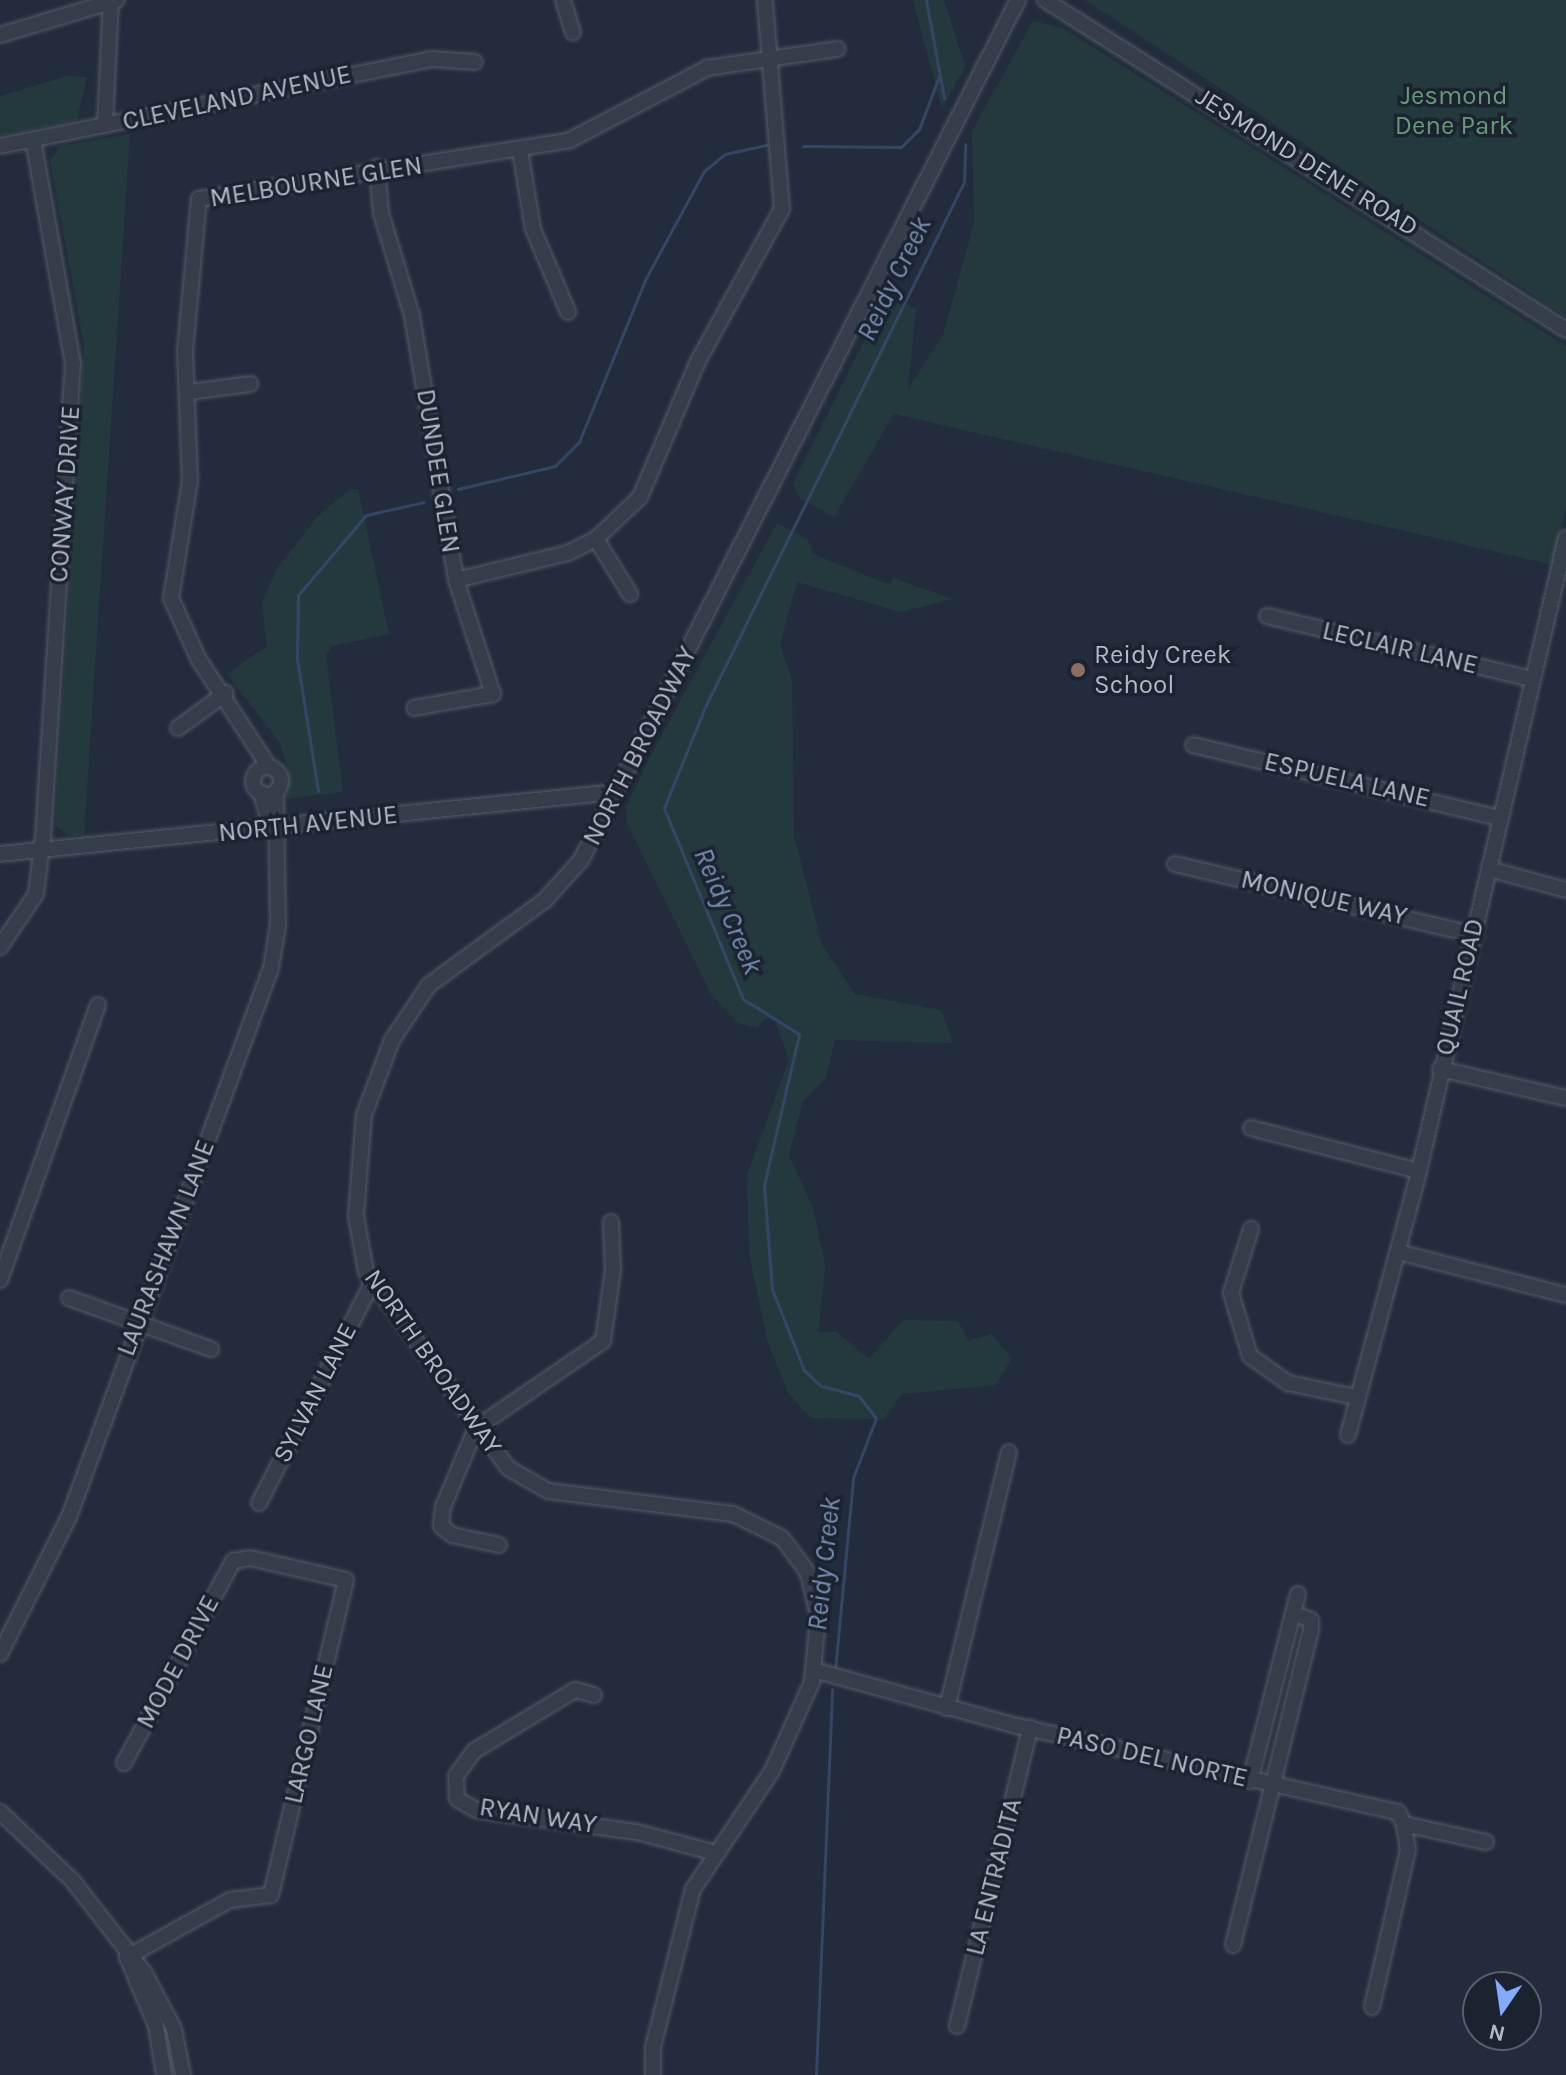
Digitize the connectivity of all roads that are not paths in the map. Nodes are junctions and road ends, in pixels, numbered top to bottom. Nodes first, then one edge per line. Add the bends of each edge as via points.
1 (113, 0) edge
2 (563, 0) edge
3 (765, 0) edge
4 (1018, 0) edge
5 (1045, 0) edge
6 (573, 33) dead end
7 (0, 35) edge
8 (838, 49) dead end
9 (772, 59) junction
10 (475, 62) dead end
11 (105, 125) junction
12 (33, 140) junction
13 (0, 146) edge
14 (520, 150) junction
15 (377, 167) junction
16 (568, 312) dead end
17 (1566, 330) edge
18 (250, 384) dead end
19 (190, 392) junction
20 (1566, 538) edge
21 (596, 539) junction
22 (456, 580) junction
23 (630, 594) dead end
24 (1267, 616) dead end
25 (1532, 679) junction
26 (226, 693) junction
27 (414, 708) dead end
28 (178, 728) dead end
29 (1193, 745) dead end
30 (263, 768) junction
31 (268, 792) junction
32 (616, 792) junction
33 (1500, 818) junction
34 (271, 829) junction
35 (40, 850) junction
36 (0, 854) edge
37 (1175, 864) dead end
38 (1489, 869) junction
39 (1566, 890) edge
40 (1472, 934) junction
41 (0, 947) edge
42 (98, 1005) dead end
43 (1440, 1069) junction
44 (1566, 1098) edge
45 (1251, 1128) dead end
46 (1419, 1171) junction
47 (611, 1222) dead end
48 (1251, 1229) dead end
49 (1398, 1252) junction
50 (1, 1276) edge
51 (372, 1283) junction
52 (1566, 1295) edge
53 (69, 1298) dead end
54 (138, 1322) junction
55 (211, 1349) dead end
56 (1356, 1397) junction
57 (476, 1428) junction
58 (1348, 1435) dead end
59 (1009, 1452) dead end
60 (259, 1503) dead end
61 (499, 1545) dead end
62 (233, 1561) joint
63 (1298, 1594) dead end
64 (1293, 1613) junction
65 (0, 1654) edge
66 (814, 1670) junction
67 (594, 1695) dead end
68 (947, 1708) junction
69 (1030, 1728) junction
70 (124, 1763) dead end
71 (1250, 1781) junction
72 (1271, 1786) junction
73 (0, 1812) edge
74 (1404, 1824) junction
75 (1486, 1842) dead end
76 (716, 1853) junction
77 (1233, 1945) dead end
78 (127, 1957) junction
79 (1372, 2007) dead end
80 (957, 2026) dead end
81 (164, 2075) edge
82 (183, 2075) edge
83 (653, 2075) edge

1 - 7 street
1 - 11 street
2 - 6 street
3 - 9 street
4 - 32 street, NORTH BROADWAY
5 - 17 street, JESMOND DENE ROAD
8 - 9 street, MELBOURNE GLEN
9 - 14 street, MELBOURNE GLEN via 707,68 602,128
9 - 21 street via 782,209 698,361 640,497
10 - 11 street, CLEVELAND AVENUE via 431,59
11 - 12 street, CLEVELAND AVENUE
12 - 13 street, CLEVELAND AVENUE
12 - 35 street, CONWAY DRIVE via 73,364
14 - 15 street, MELBOURNE GLEN
14 - 16 street via 536,239
15 - 19 street, MELBOURNE GLEN via 199,199 185,352
15 - 22 street, DUNDEE GLEN via 381,213 420,361
18 - 19 street
19 - 26 street, MELBOURNE GLEN via 190,481 171,598 198,658
20 - 25 street, QUAIL ROAD
21 - 22 street via 568,553
21 - 23 street
22 - 27 street, DUNDEE GLEN via 493,694
24 - 25 street, LECLAIR LANE
25 - 33 street, QUAIL ROAD
26 - 28 street
26 - 30 street, MELBOURNE GLEN
29 - 33 street, ESPUELA LANE
30 - 31 street, MELBOURNE GLEN via 253,781
30 - 31 street, MELBOURNE GLEN via 281,779
31 - 34 street, MELBOURNE GLEN
32 - 34 street, NORTH AVENUE
32 - 51 street, NORTH BROADWAY via 563,882 437,978 392,1040 364,1115 357,1167 358,1241
33 - 38 street, QUAIL ROAD
34 - 35 street, NORTH AVENUE
34 - 54 street, LAURASHAWN LANE via 278,925 271,968
35 - 36 street, NORTH AVENUE
35 - 41 street, CONWAY DRIVE via 36,894
37 - 40 street, MONIQUE WAY
38 - 39 street
38 - 40 street, QUAIL ROAD
40 - 43 street, QUAIL ROAD
42 - 50 street
43 - 44 street
43 - 46 street, QUAIL ROAD
45 - 46 street
46 - 49 street, QUAIL ROAD
47 - 57 street via 613,1270 603,1341
48 - 56 street via 1231,1293 1250,1356 1288,1383
49 - 52 street
49 - 56 street, QUAIL ROAD
51 - 57 street, NORTH BROADWAY
51 - 60 street, SYLVAN LANE
53 - 54 street
54 - 55 street
54 - 65 street, LAURASHAWN LANE via 69,1517
56 - 58 street, QUAIL ROAD
57 - 61 street via 441,1526
57 - 66 street, NORTH BROADWAY via 508,1468 548,1491 733,1514 782,1538 808,1573 818,1616
59 - 68 street
62 - 70 street, MODE DRIVE
62 - 78 street, LARGO LANE via 250,1558 346,1580 271,1895 230,1900
63 - 64 street
64 - 71 street
64 - 72 street via 1311,1620 1311,1630
66 - 68 street, PASO DEL NORTE
66 - 76 street, NORTH BROADWAY via 785,1746
67 - 76 street, RYAN WAY via 575,1690 474,1751 456,1776 457,1799 476,1810 575,1821
68 - 69 street, PASO DEL NORTE
69 - 71 street, PASO DEL NORTE
69 - 80 street, LA ENTRADITA
71 - 72 street, PASO DEL NORTE
72 - 74 street, PASO DEL NORTE via 1398,1812
72 - 77 street
73 - 78 street via 72,1880
74 - 75 street, PASO DEL NORTE
74 - 79 street via 1408,1850
76 - 83 street, NORTH BROADWAY via 680,1927
78 - 81 street via 156,2026
78 - 82 street via 158,1992

